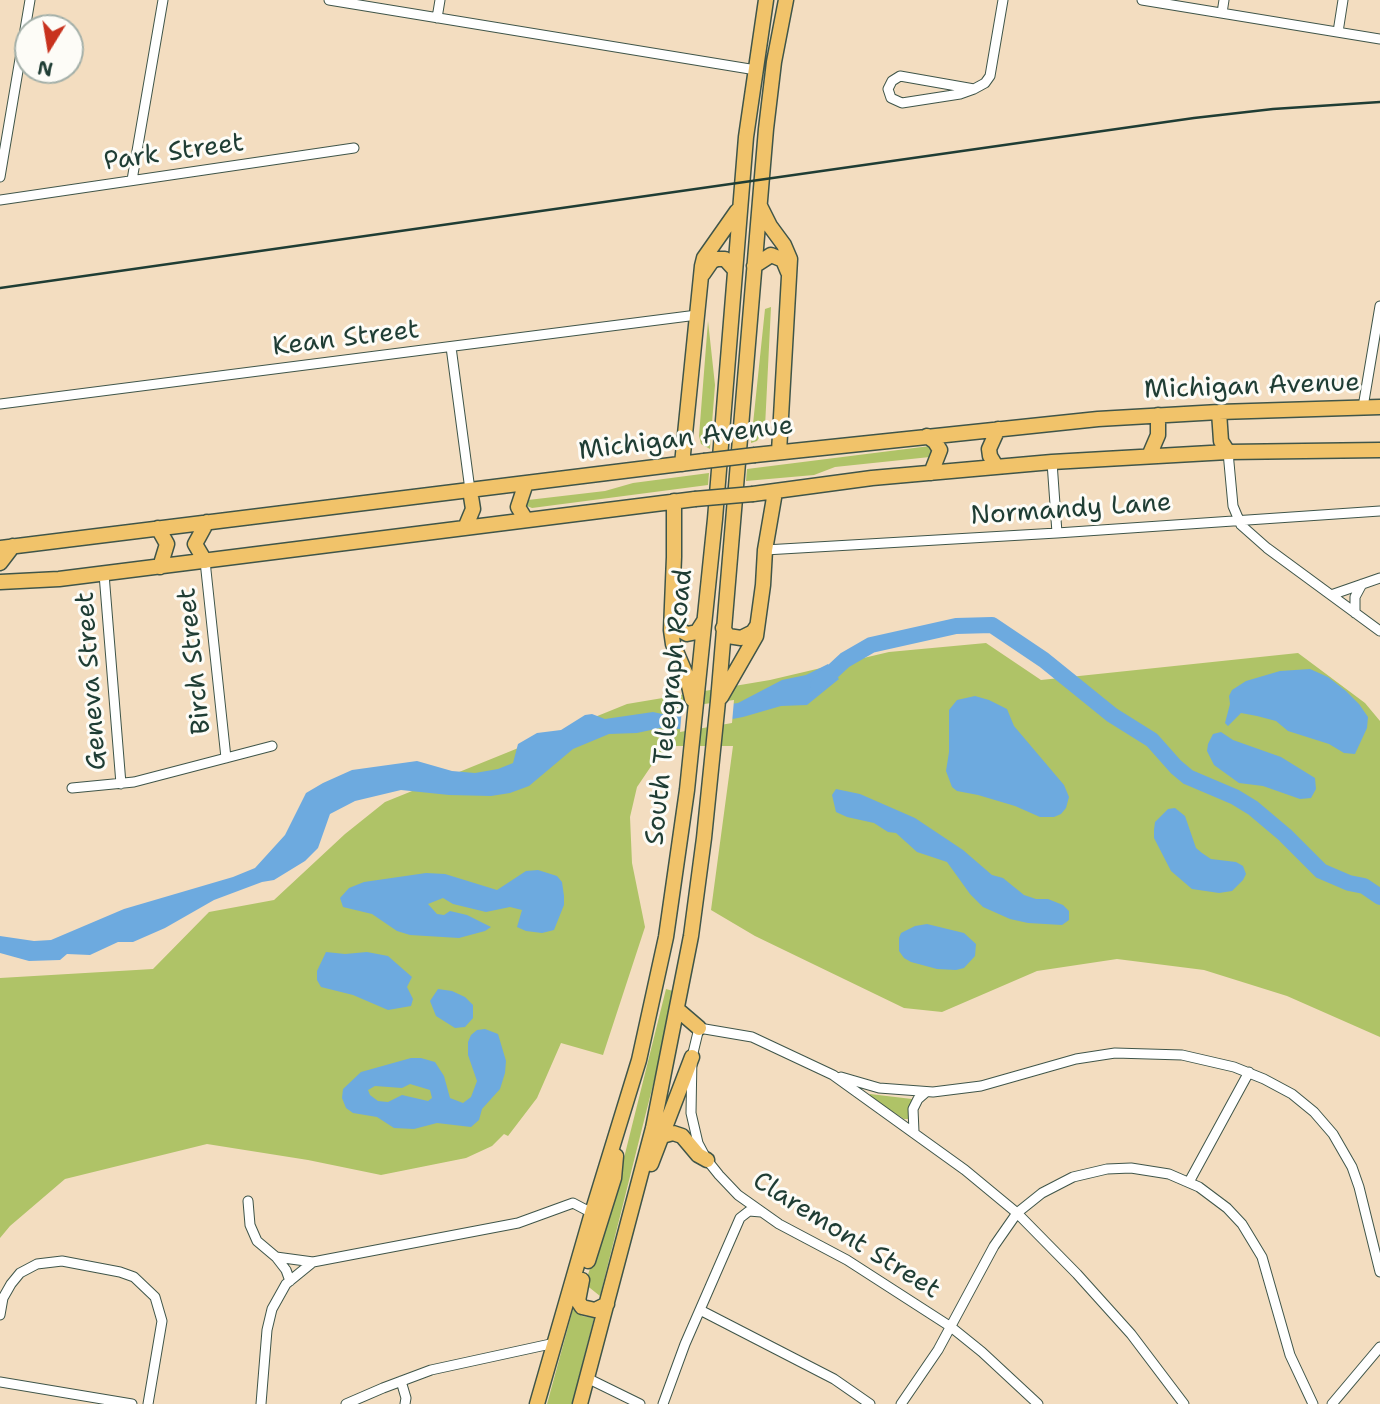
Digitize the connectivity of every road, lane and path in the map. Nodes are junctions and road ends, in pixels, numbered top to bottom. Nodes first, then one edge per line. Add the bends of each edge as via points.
1 (30, 0) edge
2 (163, 0) edge
3 (329, 0) edge
4 (440, 0) edge
5 (766, 0) edge
6 (786, 0) edge
7 (1003, 0) edge
8 (1142, 0) edge
9 (1224, 0) edge
10 (1343, 0) edge
11 (1222, 13) junction
12 (437, 18) junction
13 (1338, 32) junction
14 (1380, 39) edge
15 (756, 70) junction
16 (974, 89) junction
17 (354, 148) dead end
18 (0, 177) edge
19 (132, 180) junction
20 (0, 200) edge
21 (741, 201) junction
22 (759, 205) junction
23 (754, 266) junction
24 (735, 270) junction
25 (788, 275) junction
26 (700, 278) junction
27 (1380, 306) edge
28 (697, 315) junction
29 (451, 347) junction
30 (0, 404) edge
31 (1363, 407) junction
32 (1380, 407) edge
33 (1219, 412) junction
34 (1158, 415) junction
35 (998, 429) junction
36 (927, 436) junction
37 (1380, 450) edge
38 (779, 452) junction
39 (1228, 452) junction
40 (1149, 456) junction
41 (1052, 462) junction
42 (682, 464) junction
43 (996, 466) junction
44 (931, 473) junction
45 (526, 483) junction
46 (470, 490) junction
47 (775, 492) junction
48 (674, 501) junction
49 (1380, 511) edge
50 (526, 520) junction
51 (1238, 520) junction
52 (207, 522) junction
53 (158, 528) junction
54 (465, 528) junction
55 (1057, 533) junction
56 (7, 547) edge
57 (765, 550) junction
58 (205, 561) junction
59 (0, 563) edge
60 (160, 567) junction
61 (104, 574) junction
62 (1380, 578) edge
63 (0, 582) edge
64 (1362, 584) junction
65 (1331, 595) junction
66 (1355, 613) junction
67 (672, 614) junction
68 (704, 621) junction
69 (758, 624) junction
70 (723, 628) junction
71 (1380, 631) edge
72 (718, 701) junction
73 (694, 708) junction
74 (272, 746) dead end
75 (226, 758) junction
76 (121, 784) junction
77 (72, 788) dead end
78 (678, 1010) junction
79 (698, 1028) junction
80 (692, 1057) junction
81 (1249, 1072) junction
82 (833, 1074) junction
83 (926, 1092) junction
84 (618, 1130) junction
85 (914, 1132) junction
86 (662, 1136) junction
87 (707, 1160) junction
88 (638, 1182) junction
89 (1189, 1182) junction
90 (248, 1201) dead end
91 (592, 1213) junction
92 (764, 1213) junction
93 (1017, 1213) junction
94 (276, 1257) junction
95 (313, 1262) junction
96 (1380, 1272) edge
97 (290, 1281) junction
98 (607, 1304) junction
99 (700, 1310) junction
100 (0, 1315) edge
101 (951, 1327) junction
102 (555, 1343) junction
103 (1380, 1347) edge
104 (587, 1378) junction
105 (401, 1381) junction
106 (0, 1382) edge
107 (540, 1400) edge
108 (132, 1404) edge
109 (149, 1404) edge
110 (261, 1404) edge
111 (346, 1404) edge
112 (405, 1404) edge
113 (580, 1404) edge
114 (640, 1404) edge
115 (663, 1404) edge
116 (870, 1404) edge
117 (901, 1404) edge
118 (1038, 1404) edge
119 (1184, 1404) edge
120 (1313, 1404) edge
121 (1332, 1404) edge

1 - 18 street
2 - 19 street
3 - 12 street
4 - 12 street
5 - 15 main road, South Telegraph Road
6 - 22 main road, South Telegraph Road via 774,62
7 - 16 street via 990,76
8 - 11 street
9 - 11 street
10 - 13 street
11 - 13 street
12 - 15 street
13 - 14 street
15 - 21 main road, South Telegraph Road
16 - 16 street via 900,76 888,89 894,101 902,103
17 - 19 street, Park Street
19 - 20 street, Park Street
21 - 24 main road, South Telegraph Road
21 - 26 main road via 732,222 704,258
22 - 23 main road, South Telegraph Road
22 - 25 main road via 788,252
23 - 25 main road via 771,255 778,256
23 - 70 main road, South Telegraph Road
24 - 26 main road via 724,259 717,259
24 - 68 main road, South Telegraph Road
25 - 38 main road
26 - 28 main road
27 - 31 street
28 - 29 street, Kean Street
28 - 42 main road
29 - 30 street, Kean Street
29 - 46 street
31 - 32 main road, Michigan Avenue
31 - 33 main road, Michigan Avenue
33 - 34 main road, Michigan Avenue
33 - 39 main road via 1221,441
34 - 35 main road, Michigan Avenue
34 - 40 main road via 1158,435
35 - 36 main road, Michigan Avenue
35 - 43 main road via 989,449
36 - 38 main road, Michigan Avenue
36 - 44 main road via 940,450
37 - 39 main road
38 - 42 main road, Michigan Avenue, bridge
39 - 40 main road
39 - 51 street
40 - 41 main road
41 - 43 main road
41 - 55 street
42 - 45 main road, Michigan Avenue
43 - 44 main road
44 - 47 main road
45 - 46 main road, Michigan Avenue
45 - 50 main road via 518,507
46 - 52 main road, Michigan Avenue
46 - 54 main road via 473,509
47 - 48 main road, bridge
47 - 57 main road
48 - 50 main road
48 - 67 main road
49 - 51 street, Normandy Lane
50 - 54 main road
51 - 55 street, Normandy Lane
51 - 65 street via 1267,548
52 - 53 main road, Michigan Avenue
52 - 58 main road via 195,544
53 - 56 main road, Michigan Avenue
53 - 60 main road via 167,544
54 - 58 main road
55 - 57 street, Normandy Lane
56 - 59 main road
57 - 69 main road
58 - 60 main road
58 - 75 street, Birch Street
60 - 61 main road
61 - 63 main road
61 - 76 street, Geneva Street
62 - 64 street
64 - 65 street
64 - 66 street via 1354,597
65 - 66 street
66 - 71 street
67 - 68 main road via 678,629 687,634 697,632
67 - 73 main road via 673,644
68 - 73 main road, South Telegraph Road
69 - 70 main road via 741,639 728,636
69 - 72 main road via 751,647
70 - 72 main road, South Telegraph Road
72 - 78 main road, South Telegraph Road via 704,838
73 - 84 main road, South Telegraph Road via 666,937
74 - 75 street
75 - 76 street
76 - 77 street
78 - 79 main road
78 - 88 main road, South Telegraph Road
79 - 80 street, Claremont Street
79 - 82 street via 752,1037
80 - 86 main road
80 - 87 street, Claremont Street via 691,1113
81 - 83 street via 1182,1055 1115,1053 981,1086
81 - 89 street
81 - 96 street via 1292,1094 1333,1134 1359,1187
82 - 83 street via 879,1088
82 - 85 street
83 - 85 street via 913,1109
84 - 91 main road, South Telegraph Road
84 - 98 main road via 614,1178 578,1301 588,1310
85 - 93 street
86 - 87 main road via 678,1134
86 - 88 main road
87 - 92 street, Claremont Street via 738,1195
88 - 98 main road, South Telegraph Road
89 - 93 street via 1154,1171 1107,1169 1062,1182
89 - 120 street via 1227,1208 1255,1243 1290,1355
90 - 94 street via 257,1241
91 - 95 street via 573,1203 518,1223
91 - 102 main road, South Telegraph Road
92 - 99 street via 748,1211 740,1218
92 - 101 street, Claremont Street
93 - 101 street
93 - 119 street via 1121,1322
94 - 95 street
94 - 97 street
95 - 97 street
97 - 110 street via 268,1320
98 - 104 main road, South Telegraph Road
99 - 115 street
99 - 116 street via 834,1379
100 - 109 street via 7,1290 28,1268 53,1261 128,1275 146,1286 160,1312
101 - 117 street
101 - 118 street, Claremont Street
102 - 105 street via 461,1362
102 - 107 main road, South Telegraph Road
103 - 121 street
104 - 113 main road, South Telegraph Road
104 - 114 street
105 - 111 street
105 - 112 street
106 - 108 street

